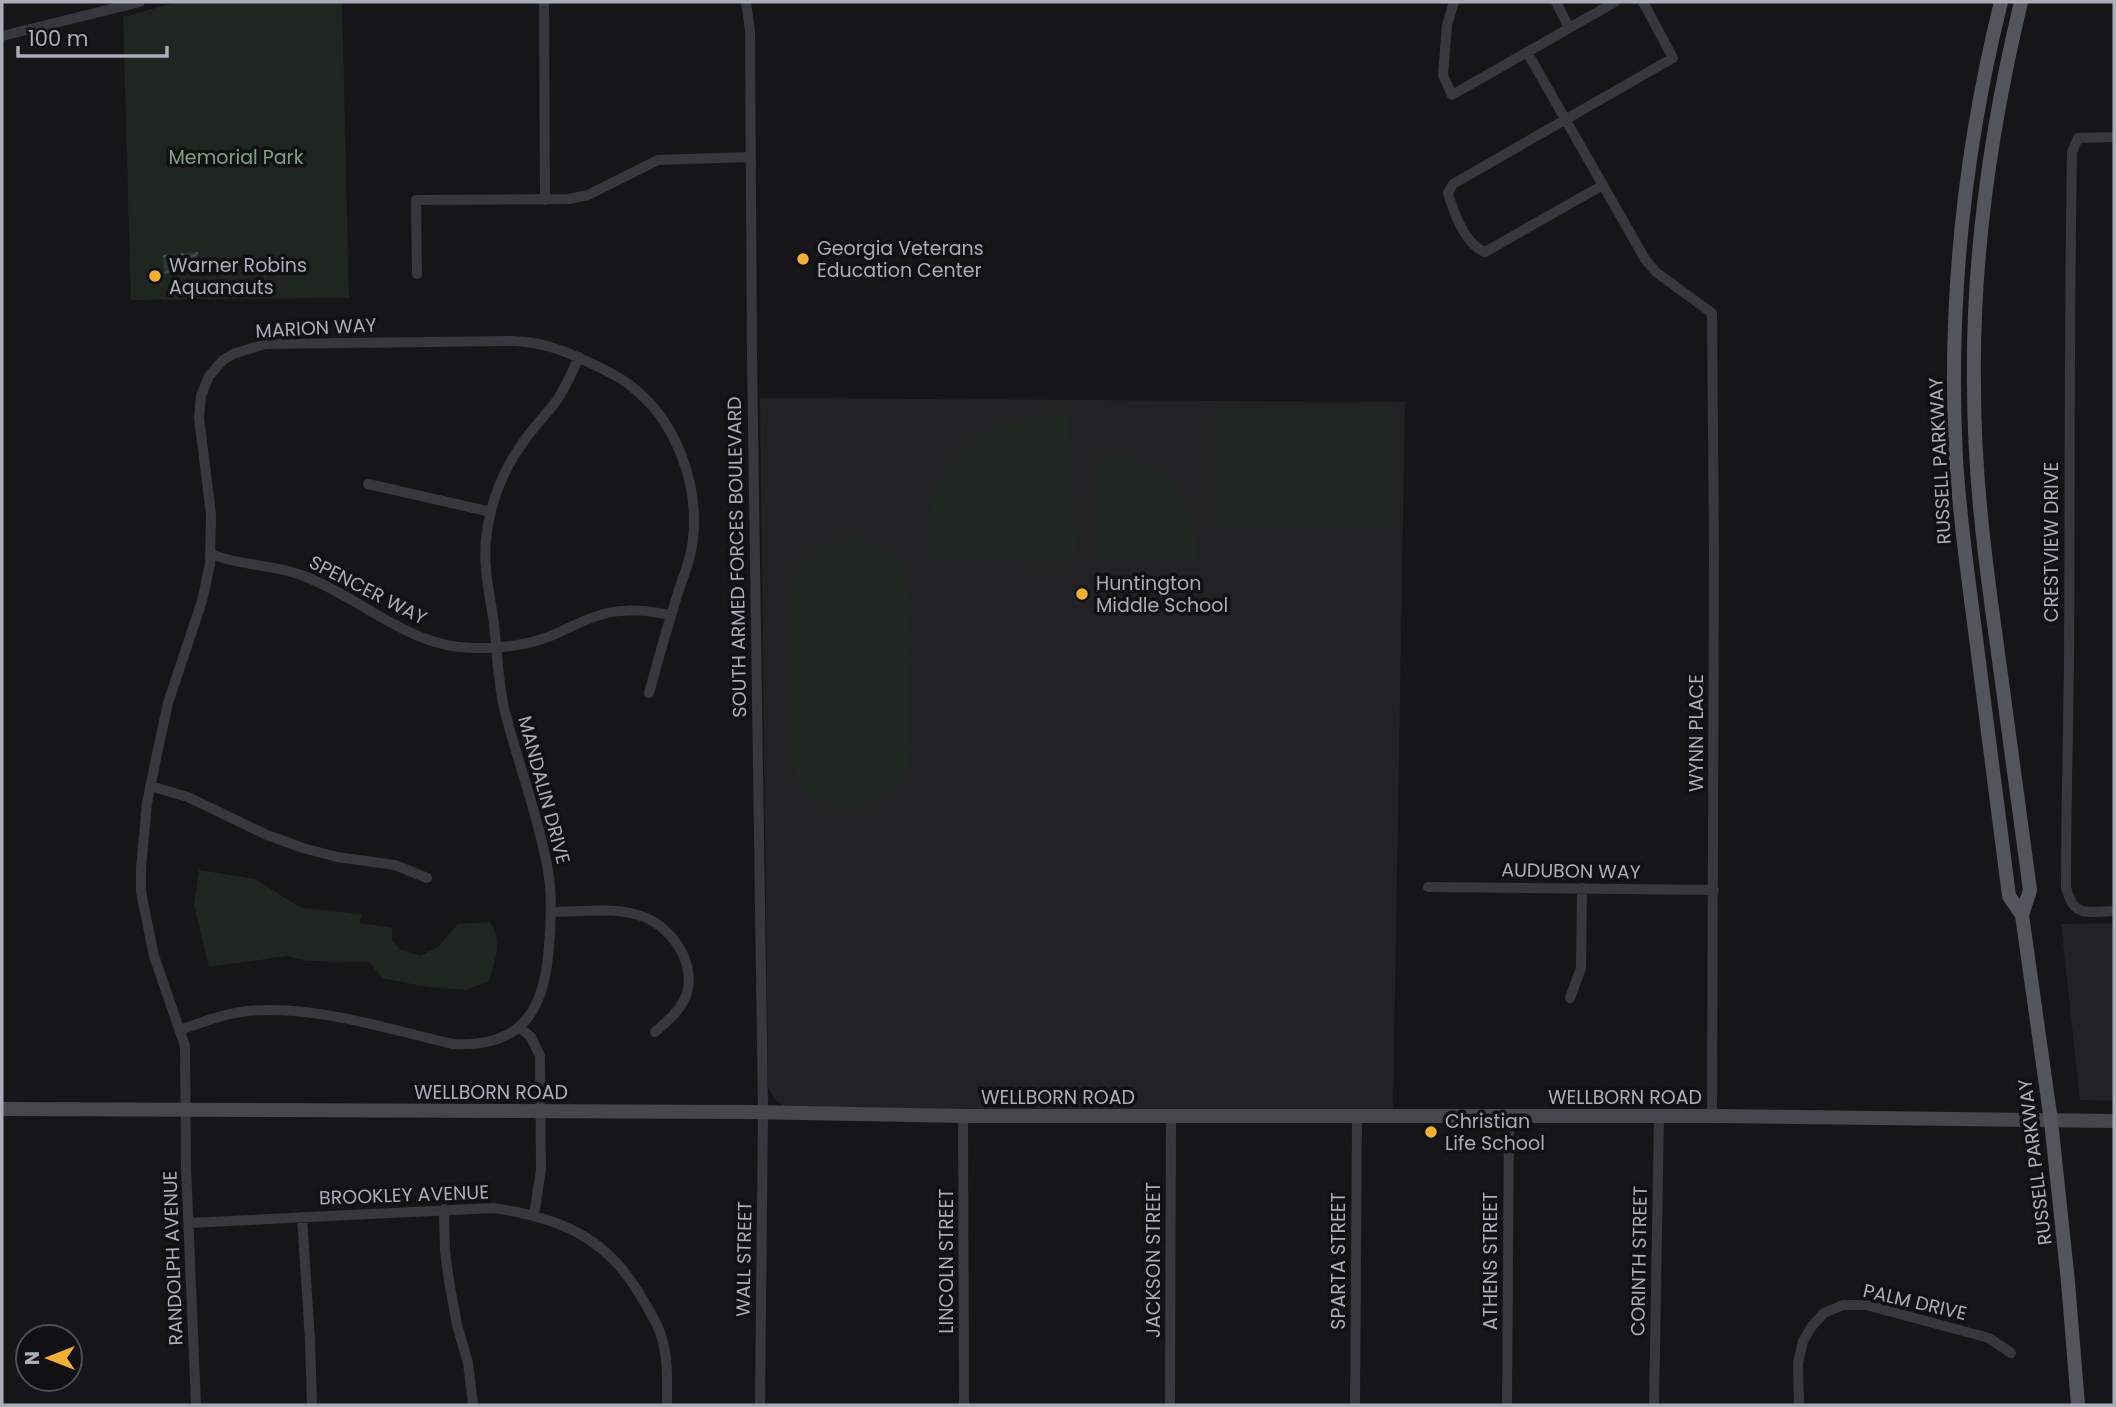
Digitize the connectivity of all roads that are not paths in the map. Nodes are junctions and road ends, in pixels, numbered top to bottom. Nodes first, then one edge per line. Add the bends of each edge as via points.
1 (140, 2) edge
2 (544, 2) edge
3 (746, 2) edge
4 (1454, 2) edge
5 (1556, 2) edge
6 (1615, 2) edge
7 (1643, 2) edge
8 (2001, 2) edge
9 (2021, 2) edge
10 (1569, 28) junction
11 (2, 36) edge
12 (1527, 52) junction
13 (1566, 120) junction
14 (2114, 137) edge
15 (750, 157) junction
16 (1603, 185) junction
17 (545, 200) junction
18 (416, 274) dead end
19 (579, 358) junction
20 (368, 484) dead end
21 (491, 512) junction
22 (211, 554) junction
23 (671, 615) junction
24 (495, 647) junction
25 (649, 693) dead end
26 (150, 786) junction
27 (427, 878) dead end
28 (1428, 887) dead end
29 (1582, 888) junction
30 (1714, 890) junction
31 (2114, 911) edge
32 (551, 912) junction
33 (2022, 915) junction
34 (1570, 998) dead end
35 (519, 1027) junction
36 (180, 1030) junction
37 (655, 1032) dead end
38 (2, 1109) edge
39 (186, 1109) junction
40 (541, 1111) junction
41 (763, 1112) junction
42 (963, 1116) junction
43 (1171, 1116) junction
44 (1357, 1116) junction
45 (1509, 1116) junction
46 (1712, 1116) junction
47 (1658, 1117) junction
48 (2051, 1121) junction
49 (2114, 1121) edge
50 (444, 1209) junction
51 (534, 1215) junction
52 (302, 1217) junction
53 (190, 1223) junction
54 (2011, 1353) dead end
55 (196, 1405) edge
56 (312, 1405) edge
57 (472, 1405) edge
58 (667, 1405) edge
59 (760, 1405) edge
60 (964, 1405) edge
61 (1170, 1405) edge
62 (1355, 1405) edge
63 (1507, 1405) edge
64 (1654, 1405) edge
65 (1798, 1405) edge
66 (2078, 1405) edge

1 - 11 street
2 - 17 street
3 - 15 street, SOUTH ARMED FORCES BOULEVARD
4 - 12 street via 1443,75 1452,95
5 - 10 street
6 - 10 street
7 - 13 street via 1673,58
8 - 33 main road, RUSSELL PARKWAY via 1965,198 1955,320 1954,411 1964,548 2009,896
9 - 33 main road, RUSSELL PARKWAY via 1988,172 1976,287 1973,383 1980,518 2030,890
10 - 12 street
12 - 13 street
13 - 16 street
13 - 16 street via 1453,184 1448,193 1453,211 1475,248 1486,252
14 - 31 street, CRESTVIEW DRIVE via 2078,138 2072,152 2066,887 2069,903 2080,911
15 - 17 street via 658,160 588,195
15 - 41 street, SOUTH ARMED FORCES BOULEVARD
16 - 30 street, WYNN PLACE via 1656,272 1712,313
17 - 18 street via 416,200
19 - 21 street, MANDALIN DRIVE via 557,400 508,464
19 - 22 street, MARION WAY via 551,345 513,341 277,343 233,354 209,376 201,396
19 - 23 street, MARION WAY via 632,387 664,421 680,450 693,506 693,539
20 - 21 street
21 - 24 street, MANDALIN DRIVE via 486,571
22 - 24 street, SPENCER WAY via 304,576 427,641 464,649
22 - 26 street, MARION WAY via 202,601 168,703
23 - 24 street, SPENCER WAY via 646,610 609,613 526,644
23 - 25 street, MARION WAY
24 - 32 street, MANDALIN DRIVE via 505,709 545,859
26 - 27 street via 188,797 303,848 395,865
26 - 36 street, MARION WAY via 141,892 154,956
28 - 29 street, AUDUBON WAY
29 - 30 street, AUDUBON WAY
29 - 34 street via 1581,968
30 - 46 street, WYNN PLACE
32 - 35 street, MANDALIN DRIVE via 545,985 534,1010
32 - 37 street via 624,911 655,922 668,933 686,963 688,980 685,998
33 - 48 main road, RUSSELL PARKWAY
35 - 36 street, MANDALIN DRIVE via 494,1041 453,1044 317,1013 280,1010 228,1014
35 - 40 street via 531,1037 540,1056
36 - 39 street, MARION WAY via 186,1056
38 - 39 street, WELLBORN ROAD
39 - 40 street, WELLBORN ROAD
39 - 53 street, RANDOLPH AVENUE
40 - 41 street, WELLBORN ROAD
40 - 51 street via 541,1171
41 - 42 street, WELLBORN ROAD
41 - 59 street, WALL STREET
42 - 43 street, WELLBORN ROAD
42 - 60 street, LINCOLN STREET
43 - 44 street, WELLBORN ROAD
43 - 61 street, JACKSON STREET
44 - 45 street, WELLBORN ROAD
44 - 62 street, SPARTA STREET
45 - 47 street, WELLBORN ROAD
45 - 63 street, ATHENS STREET
46 - 47 street, WELLBORN ROAD
46 - 48 street, WELLBORN ROAD
47 - 64 street, CORINTH STREET
48 - 49 street, WELLBORN ROAD
48 - 66 main road, RUSSELL PARKWAY
50 - 51 street, BROOKLEY AVENUE via 492,1208
50 - 52 street, BROOKLEY AVENUE
50 - 57 street via 449,1281 468,1363
51 - 58 street, BROOKLEY AVENUE via 589,1238 631,1279 661,1335 667,1364
52 - 53 street, BROOKLEY AVENUE
52 - 56 street
53 - 55 street, RANDOLPH AVENUE
54 - 65 street, PALM DRIVE via 1989,1338 1866,1305 1843,1305 1824,1314 1803,1341

